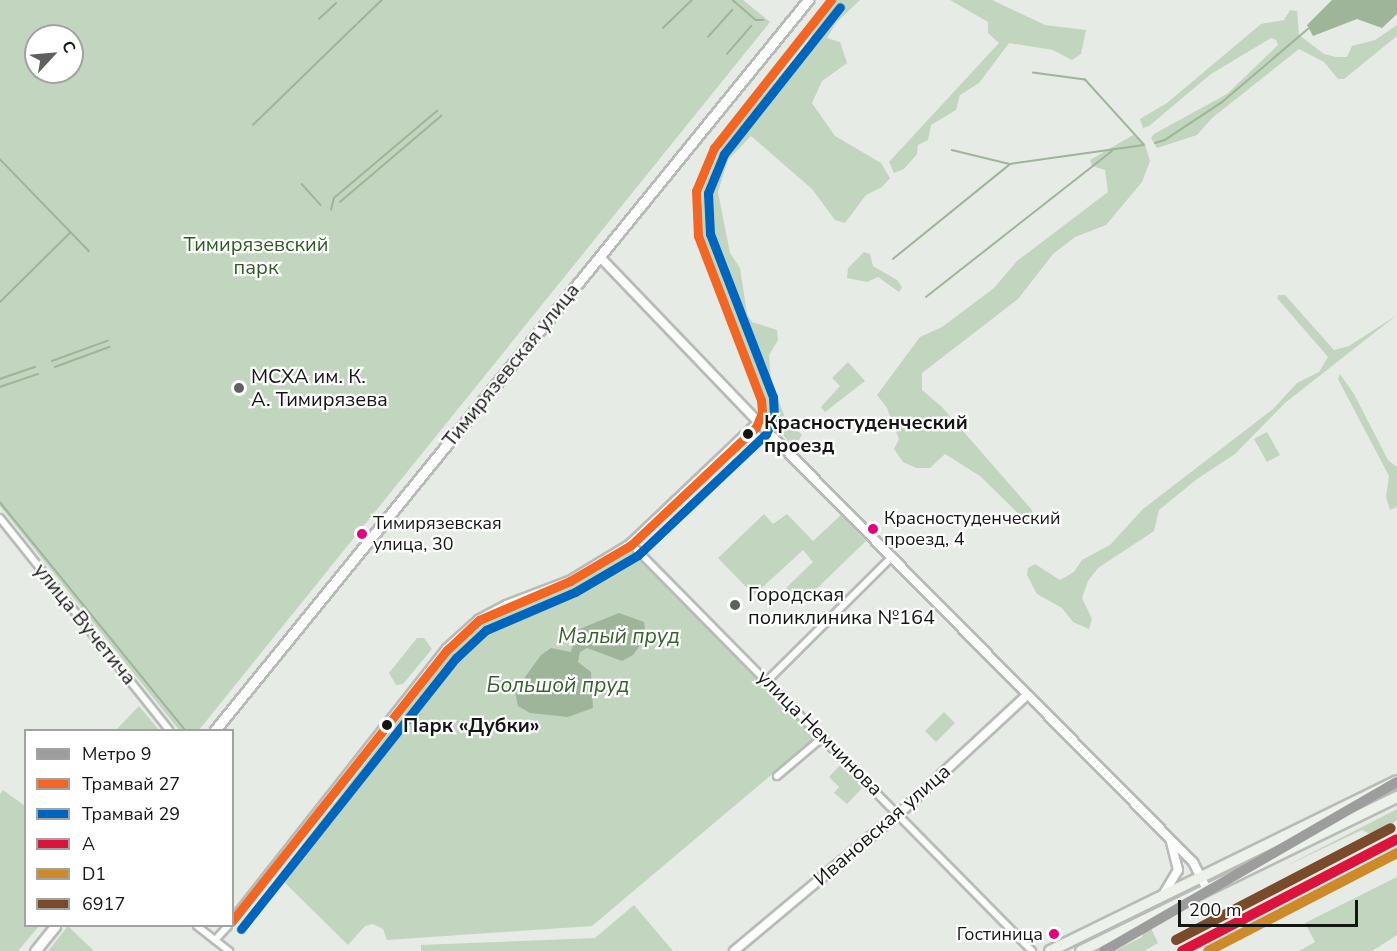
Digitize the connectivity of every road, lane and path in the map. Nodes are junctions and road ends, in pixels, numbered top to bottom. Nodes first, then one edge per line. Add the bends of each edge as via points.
1 (808, 0) edge
2 (600, 257) junction
3 (757, 422) junction
4 (0, 518) edge
5 (630, 543) junction
6 (888, 561) dead end
7 (767, 681) junction
8 (1028, 695) junction
9 (168, 729) edge
10 (216, 729) edge
11 (823, 737) junction
12 (777, 776) dead end
13 (1397, 781) edge
14 (1397, 797) edge
15 (900, 813) junction
16 (1170, 838) junction
17 (1201, 876) junction
18 (1207, 889) junction
19 (1162, 896) junction
20 (234, 917) edge
21 (55, 927) edge
22 (198, 927) edge
23 (227, 927) edge
24 (216, 940) junction
25 (35, 951) edge
26 (229, 951) edge
27 (734, 951) edge
28 (1032, 951) edge
29 (1050, 951) edge
30 (1081, 951) edge

1 - 2 main road, Тимирязевская улица
2 - 3 street
2 - 10 main road, Тимирязевская улица
3 - 5 street
3 - 8 street
4 - 9 street, улица Вучетича
5 - 7 street, улица Немчинова
5 - 20 street via 569,579 478,619 446,648
6 - 7 street
7 - 11 street, улица Немчинова
8 - 15 street, Ивановская улица
8 - 16 street
11 - 12 street
11 - 15 street, улица Немчинова
13 - 17 main road
14 - 18 main road
15 - 27 street, Ивановская улица
15 - 28 street, улица Немчинова
16 - 17 street
16 - 19 street via 1178,870
17 - 18 street
17 - 19 main road
18 - 30 main road
19 - 29 main road
21 - 25 main road
22 - 24 street
23 - 24 street
24 - 26 street

